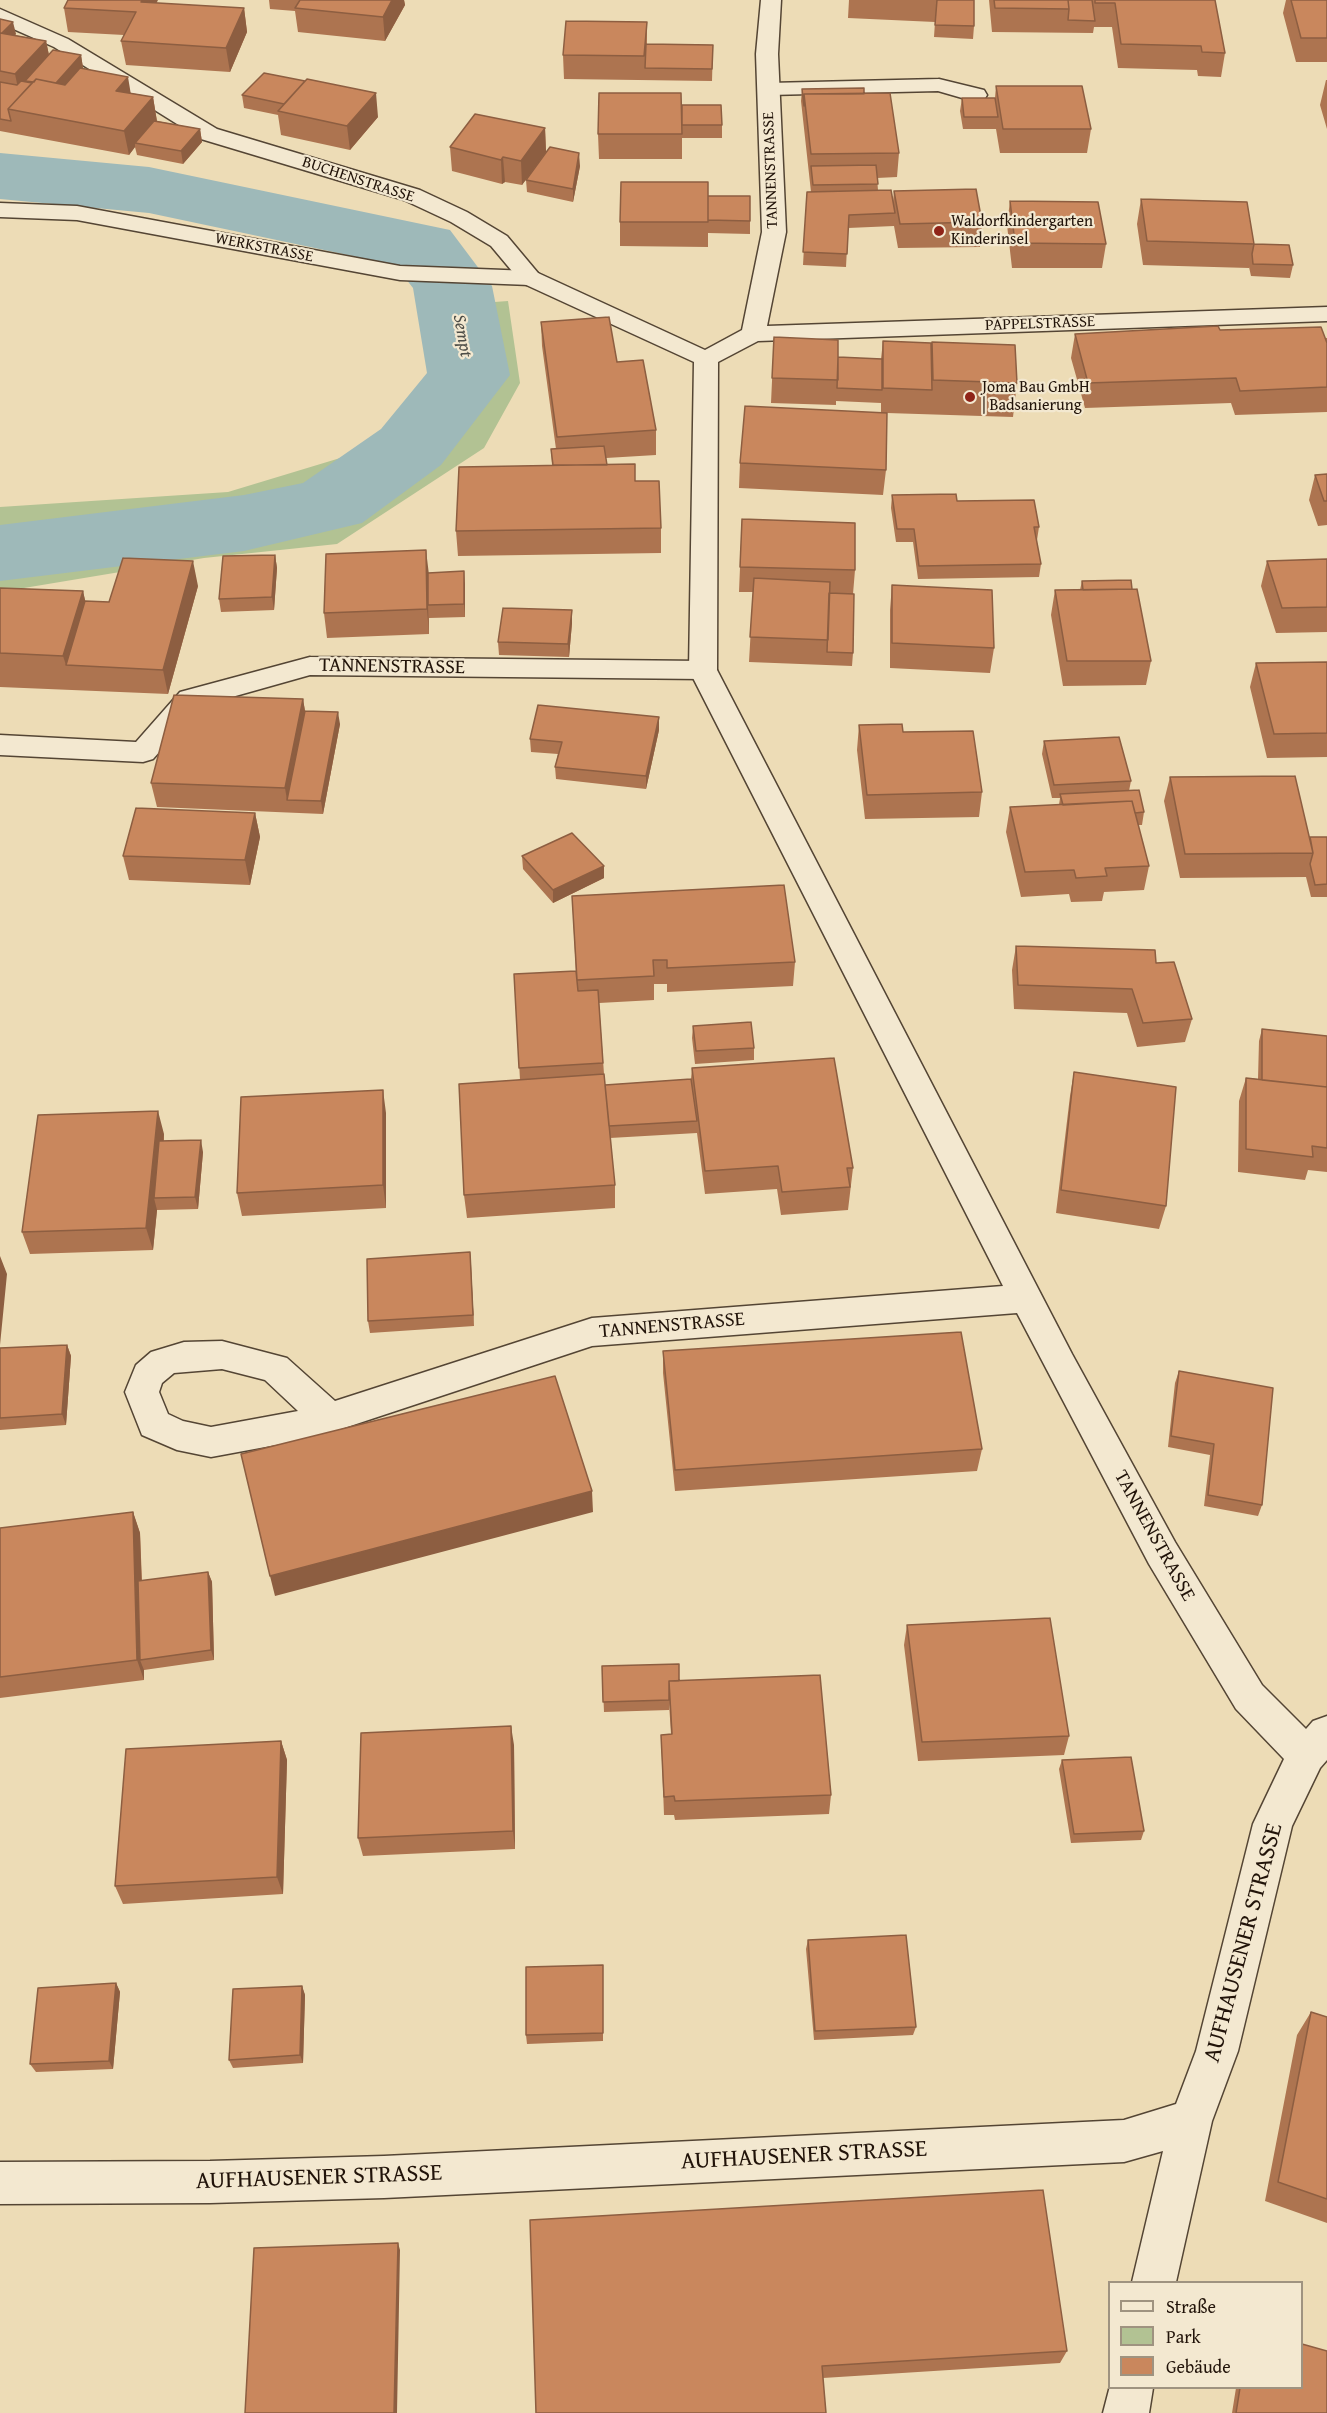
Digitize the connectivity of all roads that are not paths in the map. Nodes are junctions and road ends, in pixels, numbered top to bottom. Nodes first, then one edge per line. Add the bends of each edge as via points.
1 (771, 0) edge
2 (0, 15) edge
3 (769, 89) junction
4 (976, 95) edge
5 (0, 210) edge
6 (530, 279) junction
7 (1327, 314) edge
8 (753, 334) junction
9 (706, 359) junction
10 (703, 670) junction
11 (0, 745) edge
12 (1028, 1298) junction
13 (329, 1418) junction
14 (1316, 1745) edge
15 (1191, 2121) junction
16 (0, 2183) edge
17 (1154, 2281) edge
18 (1131, 2389) edge
19 (1126, 2413) edge

1 - 3 street, TANNENSTRASSE
2 - 6 street, BUCHENSTRASSE via 61,43 210,134 412,195 459,217 499,240
3 - 4 street via 939,85
3 - 8 street, TANNENSTRASSE via 774,232
5 - 6 street, WERKSTRASSE via 77,213 400,273
6 - 9 street, BUCHENSTRASSE
7 - 8 street, PAPPELSTRASSE
8 - 9 street
9 - 10 street, TANNENSTRASSE
10 - 11 street, TANNENSTRASSE via 310,666 190,699 144,752
10 - 12 street, TANNENSTRASSE
12 - 13 street, TANNENSTRASSE via 592,1332
12 - 14 street, TANNENSTRASSE via 1162,1553 1249,1697
13 - 13 street, TANNENSTRASSE via 211,1442 177,1435 154,1424 141,1392 148,1375 163,1362 184,1356 222,1355 274,1368
14 - 15 street, AUFHAUSENER STRASSE via 1273,1824 1217,2051
15 - 16 street, AUFHAUSENER STRASSE via 1124,2141 384,2177
15 - 17 street
18 - 19 street

